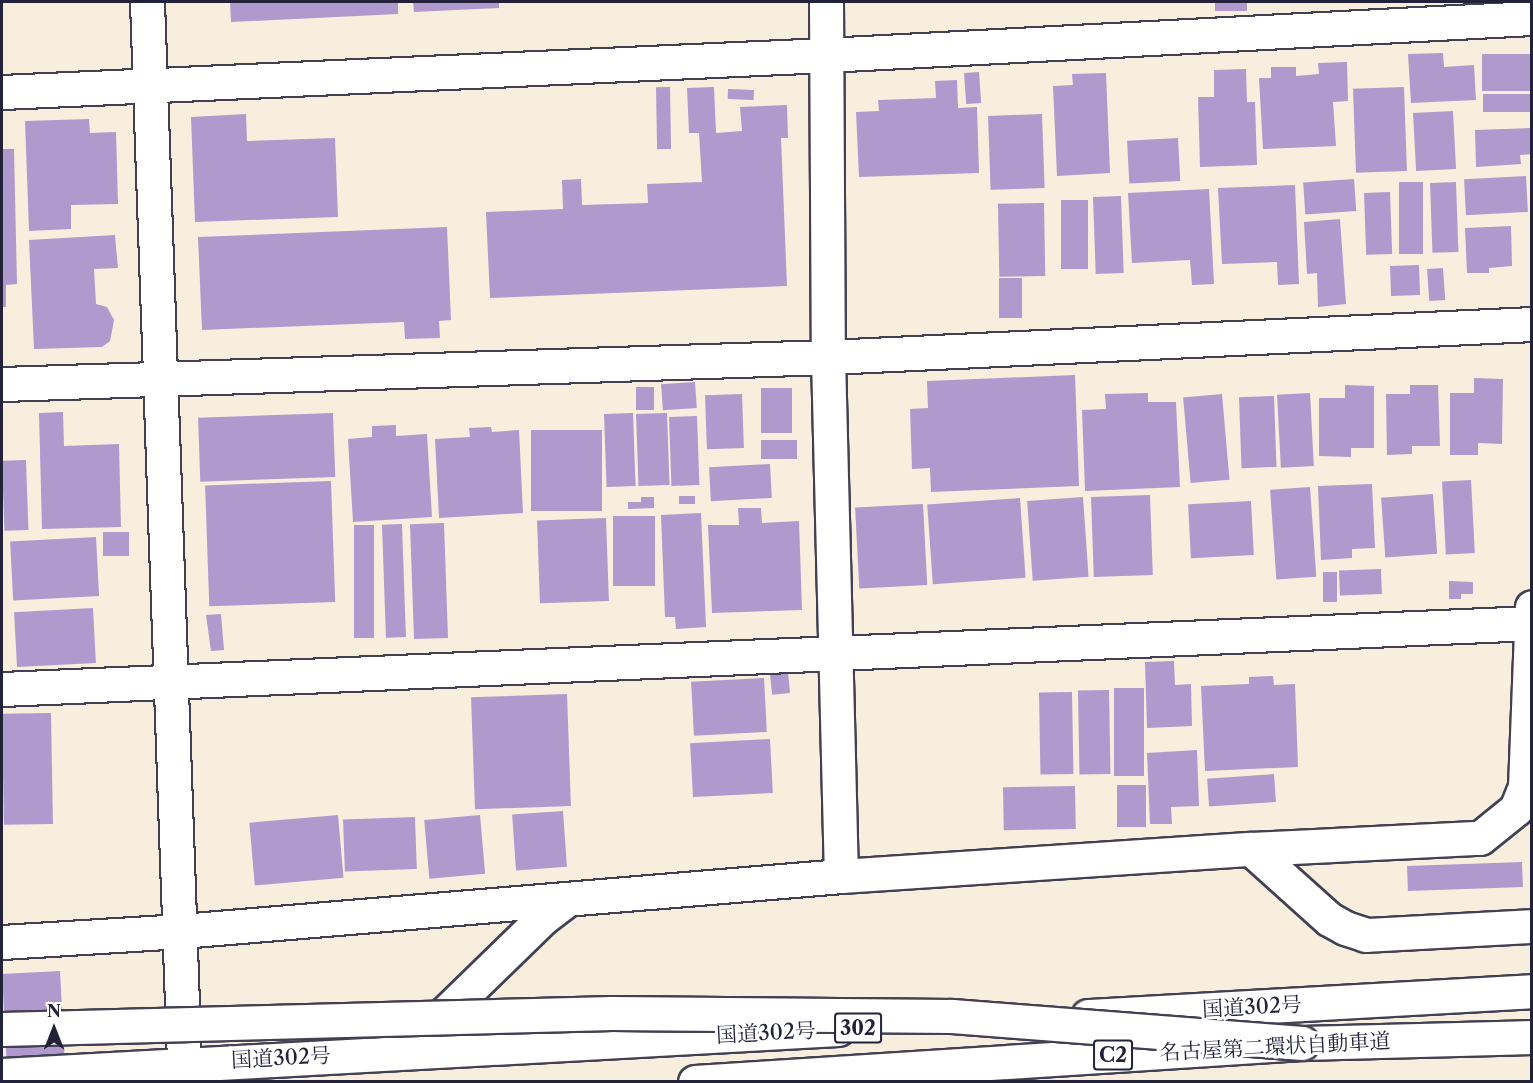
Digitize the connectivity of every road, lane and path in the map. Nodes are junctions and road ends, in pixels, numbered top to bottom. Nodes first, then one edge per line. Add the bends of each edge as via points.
1 (147, 2) edge
2 (826, 2) edge
3 (1532, 18) edge
4 (826, 55) junction
5 (150, 87) junction
6 (2, 92) edge
7 (1532, 324) edge
8 (828, 357) junction
9 (158, 377) junction
10 (2, 384) edge
11 (1532, 607) edge
12 (1531, 623) edge
13 (835, 651) junction
14 (169, 681) junction
15 (2, 689) edge
16 (1251, 849) junction
17 (842, 876) junction
18 (568, 899) junction
19 (1532, 926) edge
20 (181, 931) junction
21 (2, 942) edge
22 (1532, 974) edge
23 (1532, 991) edge
24 (1178, 1011) junction
25 (2, 1029) edge
26 (1532, 1037) edge
27 (1302, 1043) junction
28 (405, 1052) junction
29 (184, 1064) junction
30 (2, 1075) edge
31 (696, 1082) edge

1 - 5 main road
2 - 4 main road
3 - 4 main road
4 - 5 main road
4 - 8 main road
5 - 6 main road
5 - 9 main road
7 - 8 main road
8 - 9 main road
8 - 13 main road
9 - 10 main road
9 - 14 main road
11 - 12 main road
12 - 13 main road
12 - 16 main road via 1525,787 1516,809 1499,825 1480,838
13 - 14 main road
13 - 17 main road
14 - 15 main road
14 - 20 main road
16 - 17 main road
16 - 19 main road via 1329,919 1366,935
17 - 18 main road
18 - 20 main road
18 - 28 main road via 544,916
20 - 21 main road
20 - 29 main road
22 - 24 main road via 1448,979
23 - 24 main road, 国道302号 / 302
24 - 28 main road, 国道302号 / 302
25 - 27 main road, bridge via 612,1013 940,1016
26 - 27 main road, 名古屋第二環状自動車道 / C2
27 - 31 main road, 名古屋第二環状自動車道 / C2, bridge
28 - 29 main road, 国道302号 / 302
29 - 30 main road, 国道302号 / 302

